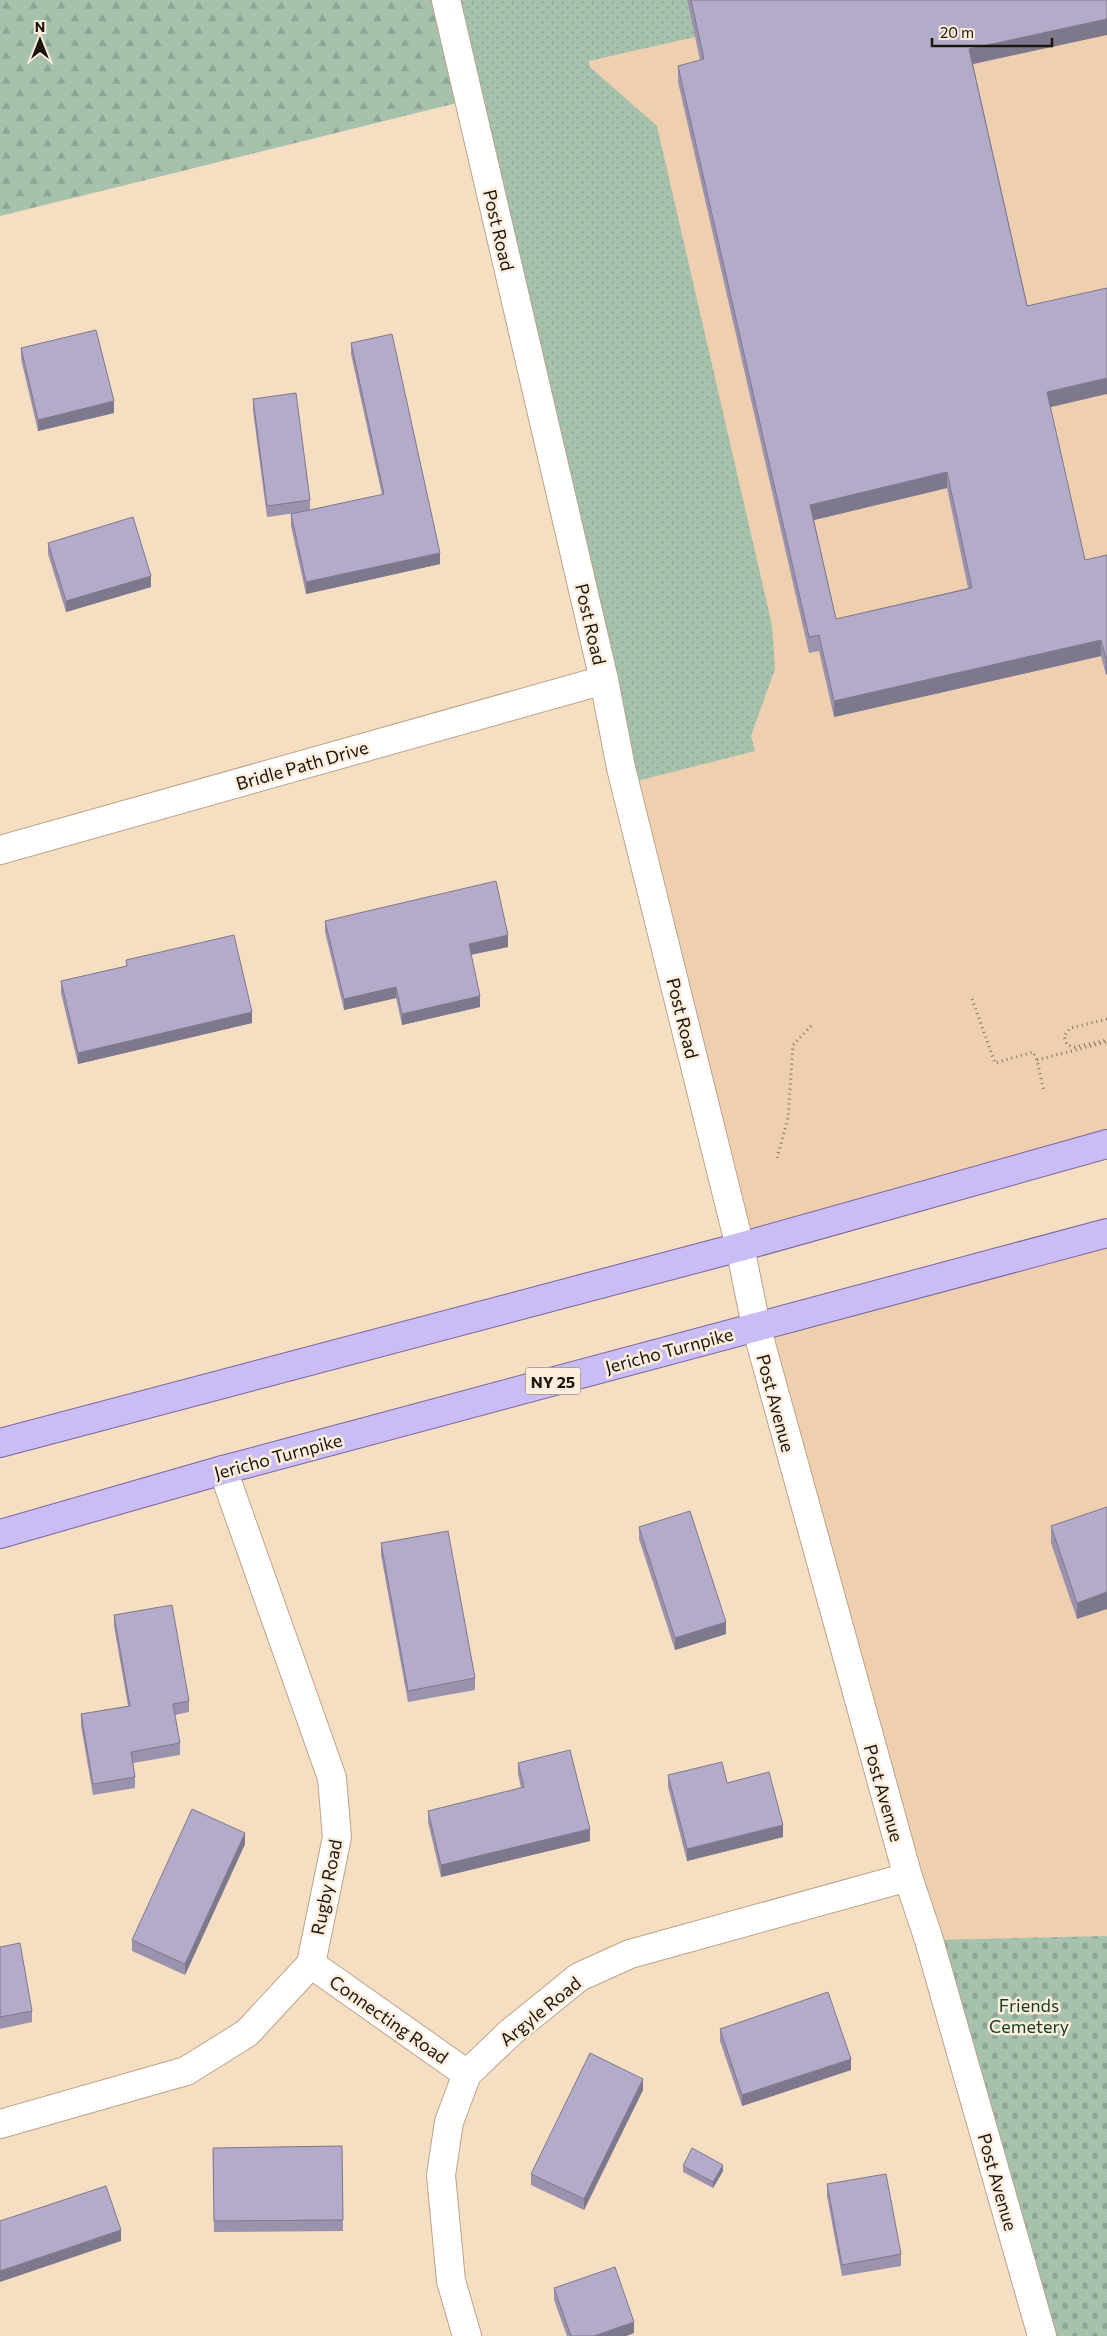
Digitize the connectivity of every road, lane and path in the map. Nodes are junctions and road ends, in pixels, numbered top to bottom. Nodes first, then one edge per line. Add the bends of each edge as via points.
1 (446, 0) edge
2 (604, 680) junction
3 (0, 850) edge
4 (972, 999) dead end
5 (1107, 1019) edge
6 (814, 1023) dead end
7 (1107, 1041) edge
8 (1037, 1060) junction
9 (1044, 1092) dead end
10 (1107, 1144) edge
11 (777, 1158) dead end
12 (1107, 1233) edge
13 (740, 1247) junction
14 (756, 1326) junction
15 (0, 1443) edge
16 (223, 1470) junction
17 (0, 1534) edge
18 (908, 1877) junction
19 (311, 1964) junction
20 (467, 2074) junction
21 (0, 2124) edge
22 (467, 2336) edge
23 (1042, 2336) edge

1 - 2 street, Post Road
2 - 3 street, Bridle Path Drive
2 - 13 street, Post Road via 621,768
4 - 8 path via 995,1063 1033,1052
5 - 7 path via 1070,1028 1064,1033 1064,1040 1075,1048
6 - 11 path via 793,1045 788,1118
7 - 8 path
8 - 9 path
10 - 13 main road
12 - 14 main road, Jericho Turnpike / NY 25
13 - 14 street, Post Avenue
13 - 15 main road
14 - 16 main road, Jericho Turnpike / NY 25
14 - 18 street, Post Avenue
16 - 17 main road, Jericho Turnpike / NY 25
16 - 19 street, Rugby Road via 332,1778 337,1837
18 - 20 street, Argyle Road via 630,1954 579,1977 511,2032
18 - 23 street, Post Avenue via 929,1940
19 - 20 street, Connecting Road
19 - 21 street via 247,2032 186,2071
20 - 22 street, Argyle Road via 449,2122 441,2175 451,2281

